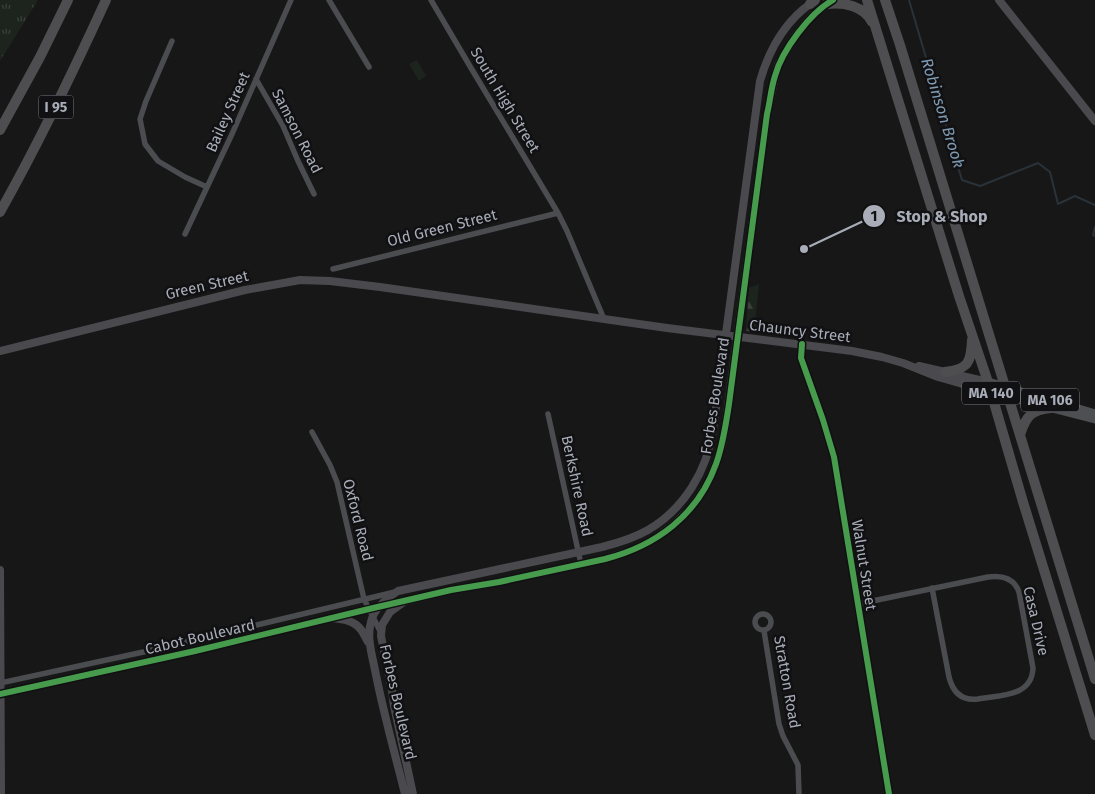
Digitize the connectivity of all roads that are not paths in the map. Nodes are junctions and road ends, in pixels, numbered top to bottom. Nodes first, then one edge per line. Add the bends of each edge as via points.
1 (68, 0) edge
2 (106, 0) edge
3 (291, 0) edge
4 (329, 0) edge
5 (431, 0) edge
6 (867, 0) edge
7 (885, 0) edge
8 (889, 0) edge
9 (999, 0) edge
10 (814, 1) edge
11 (830, 2) edge
12 (890, 13) junction
13 (876, 30) junction
14 (172, 41) dead end
15 (369, 67) dead end
16 (256, 79) junction
17 (1095, 121) edge
18 (0, 130) edge
19 (207, 187) junction
20 (314, 194) dead end
21 (0, 212) edge
22 (558, 213) junction
23 (185, 234) dead end
24 (333, 269) dead end
25 (423, 293) joint
26 (604, 319) junction
27 (972, 334) junction
28 (726, 335) junction
29 (738, 337) junction
30 (802, 344) junction
31 (0, 351) edge
32 (903, 363) junction
33 (945, 372) junction
34 (990, 387) junction
35 (1007, 392) junction
36 (1051, 408) junction
37 (548, 414) dead end
38 (1095, 414) edge
39 (1095, 419) edge
40 (312, 432) dead end
41 (1020, 435) junction
42 (579, 552) junction
43 (581, 564) junction
44 (0, 570) edge
45 (932, 588) junction
46 (398, 591) junction
47 (364, 599) junction
48 (405, 601) junction
49 (858, 604) junction
50 (380, 606) junction
51 (369, 609) junction
52 (372, 616) junction
53 (331, 618) junction
54 (764, 631) dead end
55 (380, 633) junction
56 (371, 650) junction
57 (1095, 679) edge
58 (0, 682) edge
59 (0, 694) edge
60 (1095, 735) edge
61 (0, 794) edge
62 (405, 794) edge
63 (414, 794) edge
64 (799, 794) edge
65 (889, 794) edge

1 - 18 highway, I 95
2 - 21 highway, I 95 via 60,100
3 - 16 street, Bailey Street
4 - 15 street
5 - 22 street, South High Street
6 - 13 highway, MA 140
7 - 12 highway, MA 140
8 - 12 highway
9 - 17 street
10 - 28 street, Forbes Boulevard via 789,23 768,58 760,80
11 - 13 highway via 854,6 870,18
11 - 29 street, Forbes Boulevard via 796,35 774,76
12 - 35 highway, MA 140
13 - 27 highway, MA 140
14 - 19 street via 140,119 145,144 158,161
16 - 19 street, Bailey Street
16 - 20 street, Samson Road via 283,126
19 - 23 street, Bailey Street
22 - 24 street, Old Green Street
22 - 26 street
25 - 26 street, Chauncy Street / MA 106
25 - 31 street, Green Street / MA 106 via 330,280 293,280
26 - 28 street, Chauncy Street / MA 106
27 - 33 highway via 969,360 961,368
27 - 34 highway, MA 140
28 - 29 street, Chauncy Street / MA 106
28 - 42 street, Forbes Boulevard via 712,436 703,468 688,492 674,510 648,529 620,542
29 - 30 street, Chauncy Street / MA 106
29 - 43 street, Forbes Boulevard via 722,445 715,468 700,495 691,508 654,540 616,556
30 - 32 street, Chauncy Street / MA 106 via 867,353
30 - 49 street, Walnut Street via 800,358 834,456
32 - 33 street, Chauncy Street / MA 106
32 - 34 street, Chauncy Street / MA 106 via 938,377
33 - 34 street, Chauncy Street / MA 106
34 - 35 main road, Chauncy Street / MA 106
34 - 60 highway, MA 140
35 - 36 main road, Chauncy Street / MA 106
35 - 38 main road, Chauncy Street / MA 106
35 - 41 highway, MA 140
36 - 39 main road, Chauncy Street / MA 106
36 - 41 highway via 1033,412
37 - 42 street, Berkshire Road
40 - 47 street, Oxford Road via 338,484
41 - 57 highway, MA 140
42 - 43 street, Berkshire Road
42 - 46 street, Forbes Boulevard
43 - 48 street, Forbes Boulevard
44 - 58 street
45 - 45 street, Casa Drive via 993,576 1007,578 1015,584 1033,668 1028,685 1012,693 972,700 956,693 949,677
45 - 49 street, Casa Drive
46 - 47 street, Cabot Boulevard
46 - 50 street, Forbes Boulevard
47 - 51 street, Oxford Road
47 - 58 street, Cabot Boulevard via 148,651
48 - 50 street, Cabot Boulevard
48 - 55 street, Forbes Boulevard via 387,616
49 - 65 street, Walnut Street
50 - 51 street, Cabot Boulevard
50 - 52 street, Forbes Boulevard
51 - 52 street, Oxford Road
51 - 53 street, Cabot Boulevard
52 - 55 street, Forbes Boulevard
52 - 56 street, Forbes Boulevard
53 - 56 street via 347,620 358,626
53 - 59 street, Cabot Boulevard
54 - 64 street, Stratton Road via 779,724 798,765
55 - 63 street, Forbes Boulevard
56 - 62 street, Forbes Boulevard
58 - 59 street
59 - 61 street

